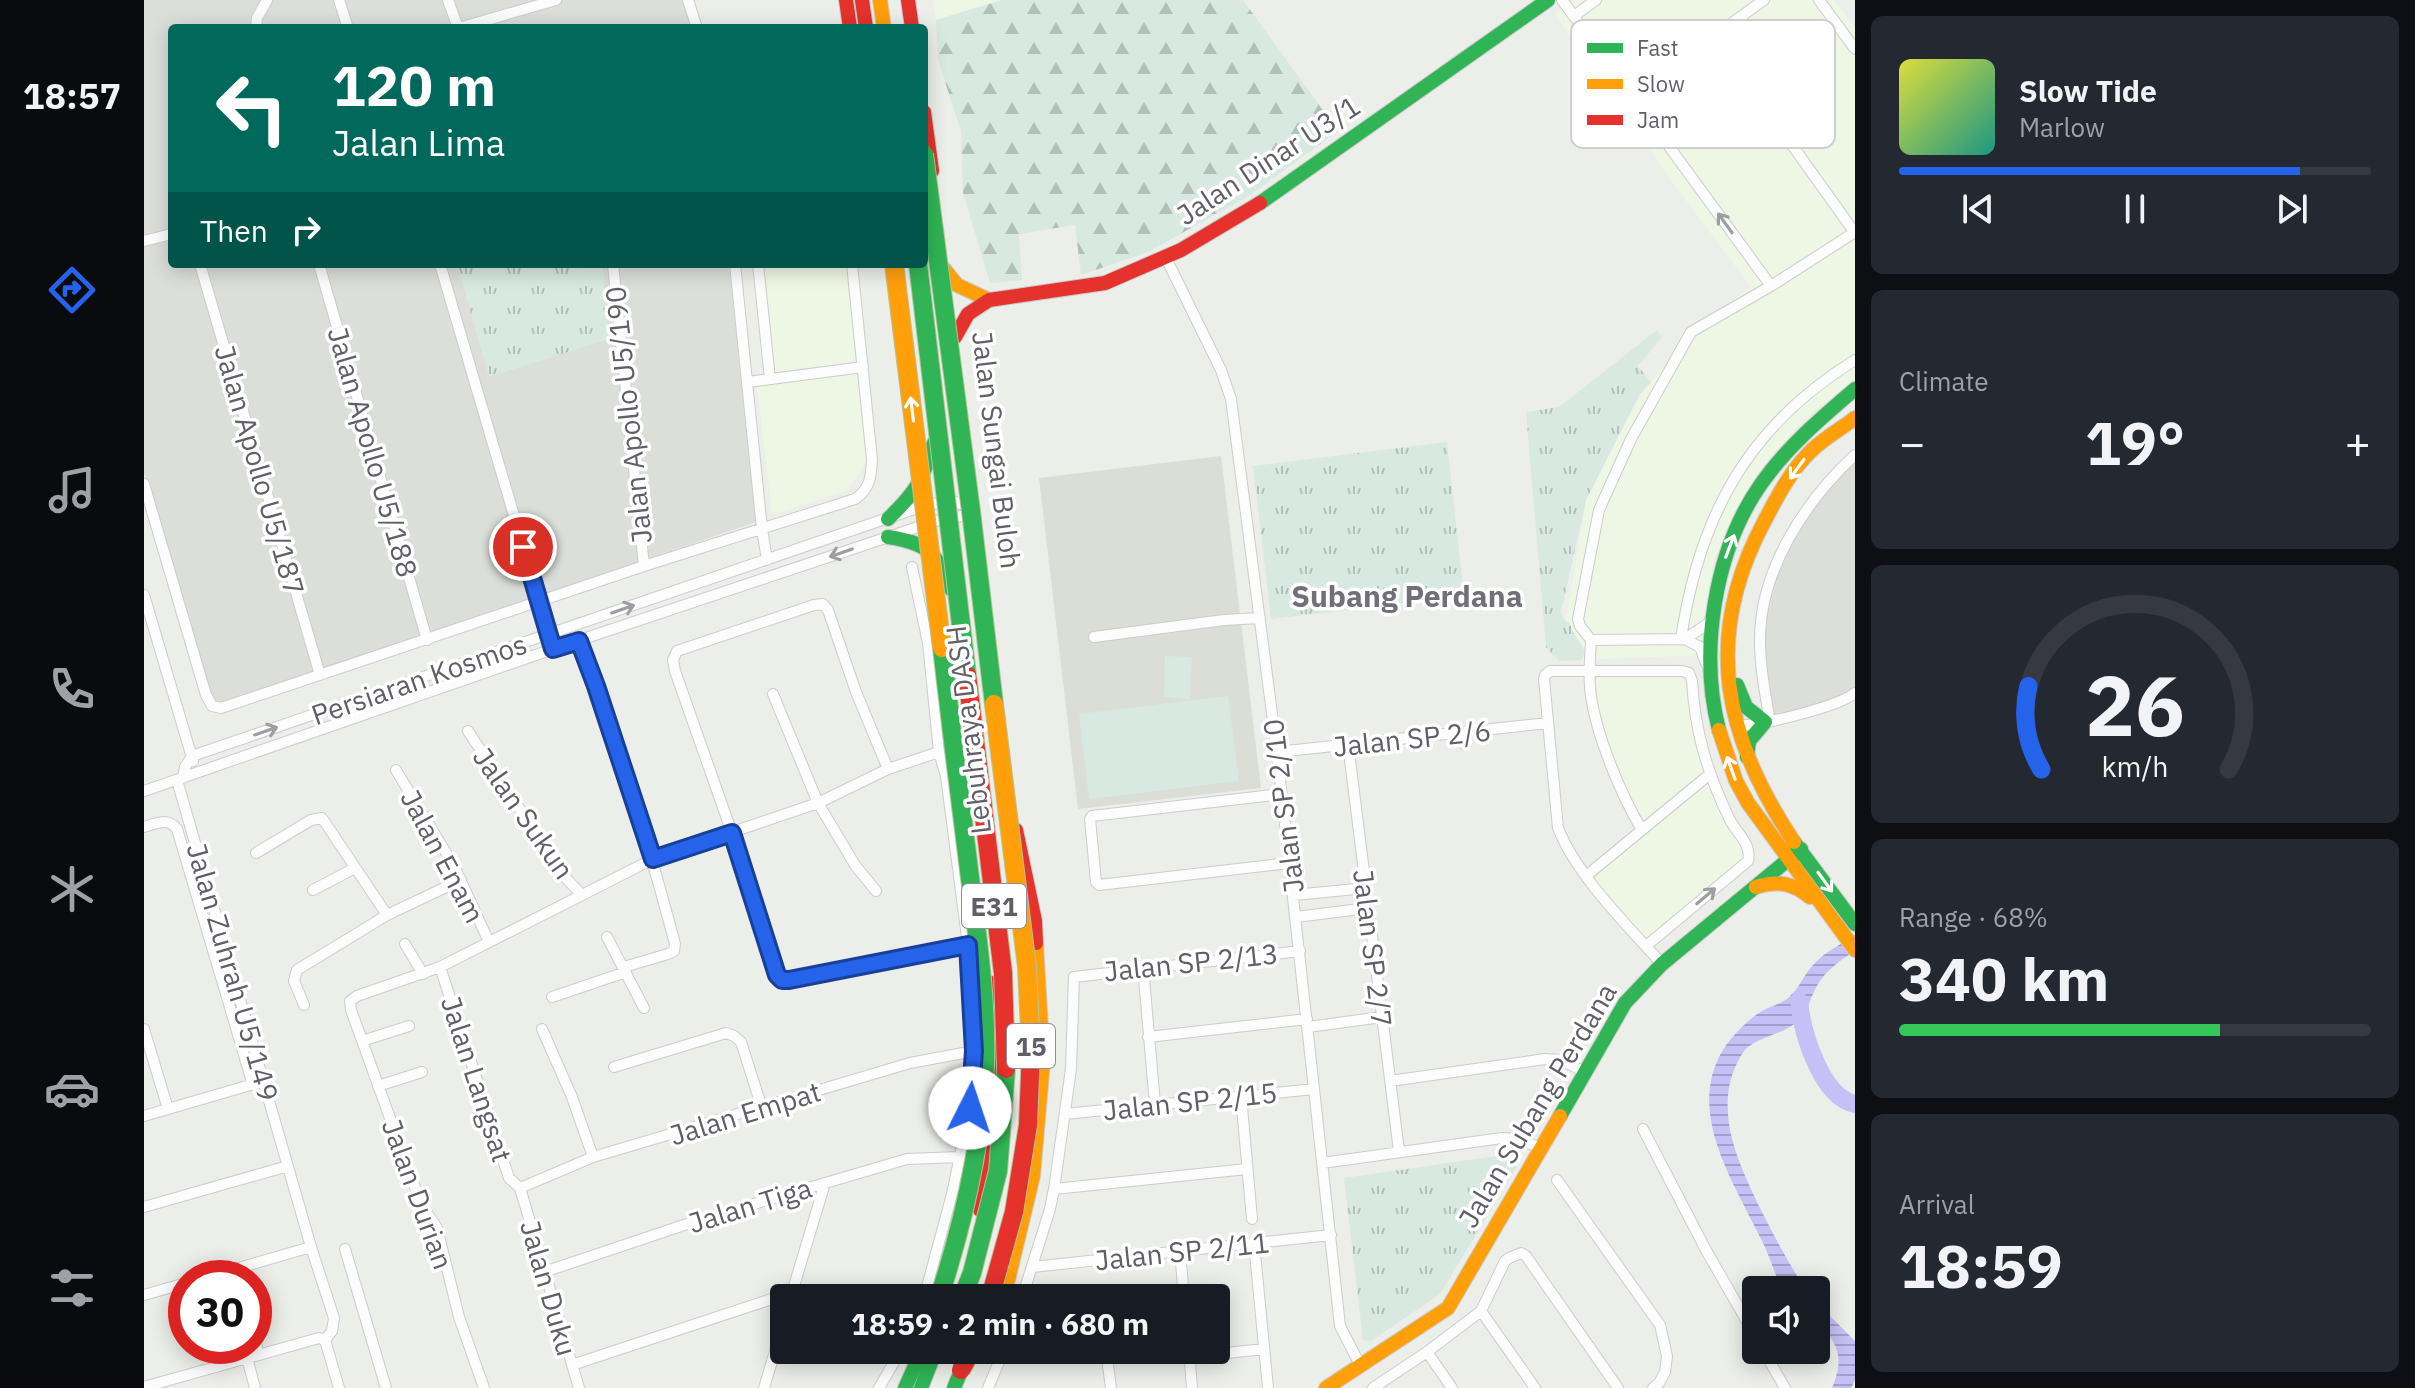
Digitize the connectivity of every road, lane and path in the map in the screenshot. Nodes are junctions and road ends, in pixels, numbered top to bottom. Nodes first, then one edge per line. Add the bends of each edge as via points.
1 (267, 0) edge
2 (339, 0) edge
3 (448, 0) edge
4 (556, 0) edge
5 (688, 0) edge
6 (846, 0) edge
7 (862, 0) edge
8 (883, 0) edge
9 (906, 0) edge
10 (1548, 0) edge
11 (1562, 0) edge
12 (1596, 0) edge
13 (1764, 0) edge
14 (1819, 0) edge
15 (1574, 16) junction
16 (1577, 20) edge
17 (1736, 20) edge
18 (1834, 20) edge
19 (1835, 22) edge
20 (256, 24) edge
21 (347, 24) edge
22 (457, 24) edge
23 (472, 24) edge
24 (696, 24) edge
25 (854, 24) edge
26 (856, 24) edge
27 (886, 24) edge
28 (909, 24) edge
29 (1855, 49) edge
30 (928, 143) edge
31 (1671, 148) edge
32 (1795, 148) edge
33 (928, 184) edge
34 (1855, 232) edge
35 (168, 235) edge
36 (144, 241) edge
37 (1166, 258) junction
38 (201, 268) edge
39 (320, 268) edge
40 (441, 268) edge
41 (613, 268) edge
42 (735, 268) edge
43 (758, 268) edge
44 (852, 268) edge
45 (894, 268) edge
46 (913, 268) edge
47 (914, 268) edge
48 (944, 269) junction
49 (1771, 286) junction
50 (989, 300) junction
51 (951, 315) junction
52 (955, 337) junction
53 (1855, 360) edge
54 (863, 367) junction
55 (770, 379) junction
56 (748, 382) junction
57 (1855, 389) edge
58 (1855, 418) edge
59 (934, 443) junction
60 (1855, 455) edge
61 (144, 484) edge
62 (973, 508) junction
63 (941, 510) junction
64 (888, 528) junction
65 (762, 529) junction
66 (767, 560) junction
67 (644, 566) junction
68 (912, 567) dead end
69 (951, 589) junction
70 (987, 593) junction
71 (144, 595) edge
72 (540, 603) junction
73 (1713, 611) junction
74 (1260, 618) junction
75 (549, 634) junction
76 (1094, 637) dead end
77 (1683, 639) junction
78 (427, 640) junction
79 (1591, 640) junction
80 (579, 641) junction
81 (1728, 645) junction
82 (553, 649) junction
83 (1589, 671) junction
84 (320, 675) junction
85 (1710, 688) junction
86 (1855, 693) edge
87 (773, 694) dead end
88 (1767, 722) junction
89 (1548, 723) junction
90 (1736, 725) junction
91 (468, 731) dead end
92 (1464, 733) junction
93 (1348, 744) junction
94 (1465, 745) dead end
95 (939, 752) junction
96 (1277, 752) junction
97 (192, 756) junction
98 (1747, 759) junction
99 (888, 769) junction
100 (396, 770) dead end
101 (197, 773) junction
102 (1710, 774) junction
103 (180, 779) junction
104 (144, 791) edge
105 (1009, 792) junction
106 (1282, 794) junction
107 (818, 803) junction
108 (144, 827) edge
109 (1642, 830) junction
110 (732, 833) junction
111 (1768, 834) junction
112 (256, 853) dead end
113 (1794, 854) junction
114 (653, 859) junction
115 (1290, 863) junction
116 (355, 868) junction
117 (1586, 876) junction
118 (461, 880) junction
119 (1366, 888) junction
120 (1753, 888) junction
121 (313, 890) dead end
122 (876, 891) dead end
123 (581, 894) junction
124 (1294, 895) junction
125 (1368, 908) junction
126 (387, 915) junction
127 (1296, 917) junction
128 (1843, 920) edge
129 (607, 937) dead end
130 (489, 942) junction
131 (405, 944) dead end
132 (968, 945) junction
133 (1646, 946) junction
134 (1855, 950) edge
135 (1300, 951) junction
136 (1662, 964) junction
137 (440, 967) junction
138 (1143, 967) junction
139 (625, 970) junction
140 (423, 974) junction
141 (552, 997) dead end
142 (350, 1001) joint
143 (304, 1005) dead end
144 (644, 1008) dead end
145 (1382, 1017) junction
146 (1307, 1023) junction
147 (409, 1026) dead end
148 (144, 1029) edge
149 (542, 1029) dead end
150 (1148, 1037) junction
151 (362, 1041) junction
152 (974, 1051) junction
153 (614, 1067) dead end
154 (422, 1072) dead end
155 (1585, 1072) junction
156 (1390, 1081) junction
157 (258, 1083) junction
158 (378, 1086) junction
159 (1314, 1089) junction
160 (1241, 1096) junction
161 (1155, 1104) junction
162 (762, 1108) junction
163 (168, 1109) junction
164 (1065, 1114) junction
165 (144, 1116) edge
166 (1643, 1129) dead end
167 (1542, 1148) junction
168 (1399, 1151) junction
169 (593, 1157) junction
170 (960, 1157) junction
171 (1322, 1163) junction
172 (288, 1166) junction
173 (1247, 1169) junction
174 (1557, 1180) dead end
175 (825, 1183) junction
176 (520, 1188) junction
177 (1054, 1189) junction
178 (144, 1207) edge
179 (1252, 1219) dead end
180 (1331, 1235) junction
181 (1254, 1243) junction
182 (311, 1247) junction
183 (345, 1249) dead end
184 (1180, 1251) junction
185 (272, 1261) edge
186 (1033, 1267) junction
187 (544, 1272) junction
188 (795, 1284) edge
189 (929, 1284) edge
190 (944, 1284) edge
191 (963, 1284) edge
192 (967, 1284) edge
193 (994, 1284) edge
194 (994, 1284) edge
195 (1006, 1284) edge
196 (1027, 1284) edge
197 (1183, 1284) edge
198 (168, 1288) edge
199 (144, 1295) edge
200 (770, 1302) edge
201 (1481, 1311) junction
202 (1742, 1313) edge
203 (325, 1340) junction
204 (1264, 1349) junction
205 (272, 1351) edge
206 (1230, 1351) edge
207 (1427, 1352) junction
208 (232, 1364) edge
209 (253, 1364) edge
210 (771, 1364) edge
211 (893, 1364) edge
212 (916, 1364) edge
213 (930, 1364) edge
214 (937, 1364) edge
215 (998, 1364) edge
216 (1108, 1364) edge
217 (1190, 1364) edge
218 (1771, 1364) edge
219 (572, 1365) junction
220 (1360, 1365) junction
221 (177, 1383) edge
222 (144, 1387) edge
223 (255, 1388) edge
224 (339, 1388) edge
225 (386, 1388) edge
226 (484, 1388) edge
227 (579, 1388) edge
228 (764, 1388) edge
229 (879, 1388) edge
230 (905, 1388) edge
231 (921, 1388) edge
232 (928, 1388) edge
233 (988, 1388) edge
234 (1111, 1388) edge
235 (1192, 1388) edge
236 (1268, 1388) edge
237 (1326, 1388) edge
238 (1373, 1388) edge
239 (1452, 1388) edge
240 (1535, 1388) edge
241 (1618, 1388) edge
242 (1653, 1388) edge
243 (1785, 1388) edge

1 - 20 street
2 - 21 street
3 - 22 street
4 - 23 street
5 - 24 street
6 - 25 main road
7 - 26 main road
8 - 27 main road
9 - 28 main road
10 - 37 main road, Jalan Dinar U3/1 via 1252,209
11 - 15 street
12 - 15 street
13 - 17 street
14 - 18 street
15 - 16 street
19 - 29 street
30 - 48 main road, Jalan Sungai Buloh / 15
49 -> 31 street
32 - 34 street
33 - 193 main road, Lebuhraya DASH / E31, bridge via 1027,967 1028,1125 1014,1212
34 - 49 street
35 - 36 street
37 - 50 main road, Jalan Dinar U3/1 via 1105,283
37 - 74 street, Jalan SP 2/10 via 1231,399
38 - 84 street, Jalan Apollo U5/187
39 - 78 street, Jalan Apollo U5/188
40 - 72 street
41 - 67 street, Jalan Apollo U5/190
42 - 56 street
43 - 55 street
44 - 54 street
190 -> 45 main road, bridge via 974,1165 985,1067 984,1012
46 - 59 main road, 15
47 - 192 main road, Lebuhraya DASH / E31, bridge via 1003,973 1007,1046 998,1171
48 - 50 main road via 953,284
48 - 51 main road, Jalan Sungai Buloh / 15
49 - 79 street via 1691,332 1631,439 1599,510 1578,619
50 - 52 main road via 975,306
51 - 52 main road, Jalan Sungai Buloh / 15
51 - 62 main road, Jalan Sungai Buloh / 15
52 - 70 main road, Jalan Sungai Buloh / 15
53 - 77 street via 1801,397 1758,443 1727,488 1698,557
54 - 55 street
54 - 65 street via 872,460 864,493
55 - 56 street
56 - 65 street
73 -> 57 main road via 1721,570 1759,486 1797,440
58 -> 81 main road via 1810,452 1756,533 1732,605
59 - 63 main road, 15
59 - 64 main road via 920,484
60 - 88 street via 1810,503 1776,565 1760,639
61 - 84 street via 212,706 221,708
62 - 63 street via 962,516
62 - 63 street, Jalan Sungai Buloh via 953,501
62 - 70 main road, Jalan Sungai Buloh / 15
63 - 64 street, Persiaran Kosmos
63 - 64 street, Persiaran Kosmos
63 - 69 main road, 15
64 - 66 street, Persiaran Kosmos
64 - 69 main road via 929,548
64 -> 80 street, Persiaran Kosmos
65 - 66 street
65 - 67 street
75 -> 66 street, Persiaran Kosmos
67 - 72 street
68 - 95 street via 928,643
69 - 191 main road, 15 via 994,947 994,1114
70 - 105 main road, Jalan Sungai Buloh / 15
71 - 97 street
72 - 75 street
72 - 78 street
73 - 77 street via 1709,623
73 - 85 main road
74 - 76 street
74 - 96 street, Jalan SP 2/10
75 - 82 street
97 -> 75 street, Persiaran Kosmos
77 - 79 street
77 - 85 street via 1705,655
78 - 84 street
79 - 83 street
80 - 82 street, Persiaran Kosmos
80 - 114 street
81 - 88 main road via 1741,702
81 - 90 main road
82 - 101 street, Persiaran Kosmos
83 - 89 street via 1545,675
83 - 102 street via 1689,673 1697,732
83 - 109 street via 1601,735
85 - 90 main road via 1723,715
111 -> 85 main road via 1734,778
86 - 88 street via 1844,701
87 - 107 street
88 - 90 street
88 - 98 main road via 1749,741
89 - 92 street, Jalan SP 2/6
89 - 117 street via 1558,828
90 - 98 main road
91 - 123 street, Jalan Sukun
92 - 93 street, Jalan SP 2/6
92 - 94 street
93 - 96 street, Jalan SP 2/6
93 - 119 street, Jalan SP 2/7
95 - 99 street, Jalan Enam
95 - 132 street
96 - 106 street, Jalan SP 2/10
97 - 101 street
97 - 103 street
98 - 113 main road
99 - 107 street, Jalan Enam
99 - 110 street via 823,604 677,651 675,671
100 - 118 street, Jalan Enam
101 - 103 street, Persiaran Kosmos
102 - 109 street
133 -> 102 street via 1748,861 1747,846 1730,822
103 - 104 street, Persiaran Kosmos
103 - 157 street, Jalan Zuhrah U5/149
105 - 194 main road, Jalan Sungai Buloh / 15 via 1032,1065 1019,1179
105 - 195 main road via 1035,921 1043,1062 1033,1176
106 - 115 street, Jalan SP 2/10
106 - 115 street via 1092,816 1096,882
107 - 110 street, Jalan Enam
107 - 122 street
108 - 157 street via 163,821 177,829
109 - 117 street
110 - 114 street, Jalan Enam
110 - 132 street via 782,980
111 - 113 main road
111 - 120 main road via 1770,865
112 - 116 street via 322,818
113 - 120 main road, Jalan Subang Perdana
113 - 128 main road
114 - 123 street, Jalan Enam
114 - 139 street via 674,951
115 - 124 street, Jalan SP 2/10
116 - 121 street
116 - 126 street
117 - 133 street
118 - 126 street
118 - 130 street, Jalan Enam
119 - 124 street
119 - 125 street, Jalan SP 2/7
120 - 128 main road via 1790,884
120 - 136 main road, Jalan Subang Perdana
123 - 130 street, Jalan Enam
124 - 127 street, Jalan SP 2/10
125 - 127 street
125 - 145 street, Jalan SP 2/7
126 - 143 street via 297,970 294,981
127 - 135 street, Jalan SP 2/10
128 - 134 main road
129 - 139 street
130 - 137 street, Jalan Enam
131 - 140 street
132 - 152 street
133 - 136 street
135 - 138 street, Jalan SP 2/13
135 - 146 street, Jalan SP 2/10
136 - 155 main road, Jalan Subang Perdana via 1625,1003
137 - 140 street, Jalan Enam
137 - 176 street, Jalan Langsat via 509,1178
138 - 150 street
138 - 164 street, Jalan SP 2/13 via 1074,977
139 - 141 street
139 - 144 street
140 - 142 street, Jalan Enam
142 - 151 street, Jalan Durian
145 - 146 street
145 - 156 street, Jalan SP 2/7
146 - 150 street
146 - 159 street, Jalan SP 2/10
147 - 151 street
148 - 163 street
149 - 169 street
150 - 161 street
151 - 158 street, Jalan Durian
152 - 162 street, Jalan Empat via 910,1063
152 - 170 street
153 - 162 street via 726,1033 741,1042
154 - 158 street
155 - 156 street via 1545,1059
155 - 167 main road, Jalan Subang Perdana
156 - 168 street, Jalan SP 2/7
157 - 163 street
157 - 172 street, Jalan Zuhrah U5/149
158 - 226 street, Jalan Durian via 421,1204 437,1228
159 - 160 street, Jalan SP 2/15
159 - 171 street, Jalan SP 2/10
160 - 161 street, Jalan SP 2/15
160 - 173 street
161 - 164 street, Jalan SP 2/15
162 - 169 street, Jalan Empat
163 - 165 street
164 - 177 street, Jalan SP 2/13
166 - 202 street
167 - 168 street via 1502,1138
167 - 220 main road, Jalan Subang Perdana via 1448,1308
168 - 171 street
169 - 176 street, Jalan Empat
170 - 175 street, Jalan Tiga via 907,1159
170 - 189 street
171 - 180 street, Jalan SP 2/10
172 - 178 street
172 - 182 street, Jalan Zuhrah U5/149
173 - 177 street
173 - 179 street
174 - 242 street via 1660,1325 1667,1356 1665,1372
175 - 187 street, Jalan Tiga
175 - 188 street
176 - 187 street, Jalan Duku
177 - 186 street, Jalan SP 2/13
180 - 181 street, Jalan SP 2/11
180 - 220 street, Jalan SP 2/10 via 1340,1326
181 - 184 street, Jalan SP 2/11
181 - 204 street
182 - 185 street
182 - 203 street, Jalan Zuhrah U5/149 via 334,1318
183 - 225 street
184 - 186 street, Jalan SP 2/11
184 - 197 street
186 - 196 street, Jalan SP 2/13
187 - 219 street, Jalan Duku
198 - 199 street
200 - 219 street
201 - 207 street
201 - 240 street
201 - 241 street via 1505,1261 1524,1254
203 - 205 street
203 - 224 street
204 - 206 street
204 - 236 street
207 - 238 street
207 - 239 street
208 - 221 street
209 - 223 street
210 - 228 street
211 - 229 street
212 - 230 main road
213 - 231 main road
214 - 232 main road
215 - 233 street
216 - 234 street
217 - 235 street
218 - 243 street
219 - 227 street, Jalan Duku
220 - 237 main road, Jalan Subang Perdana
221 - 222 street

